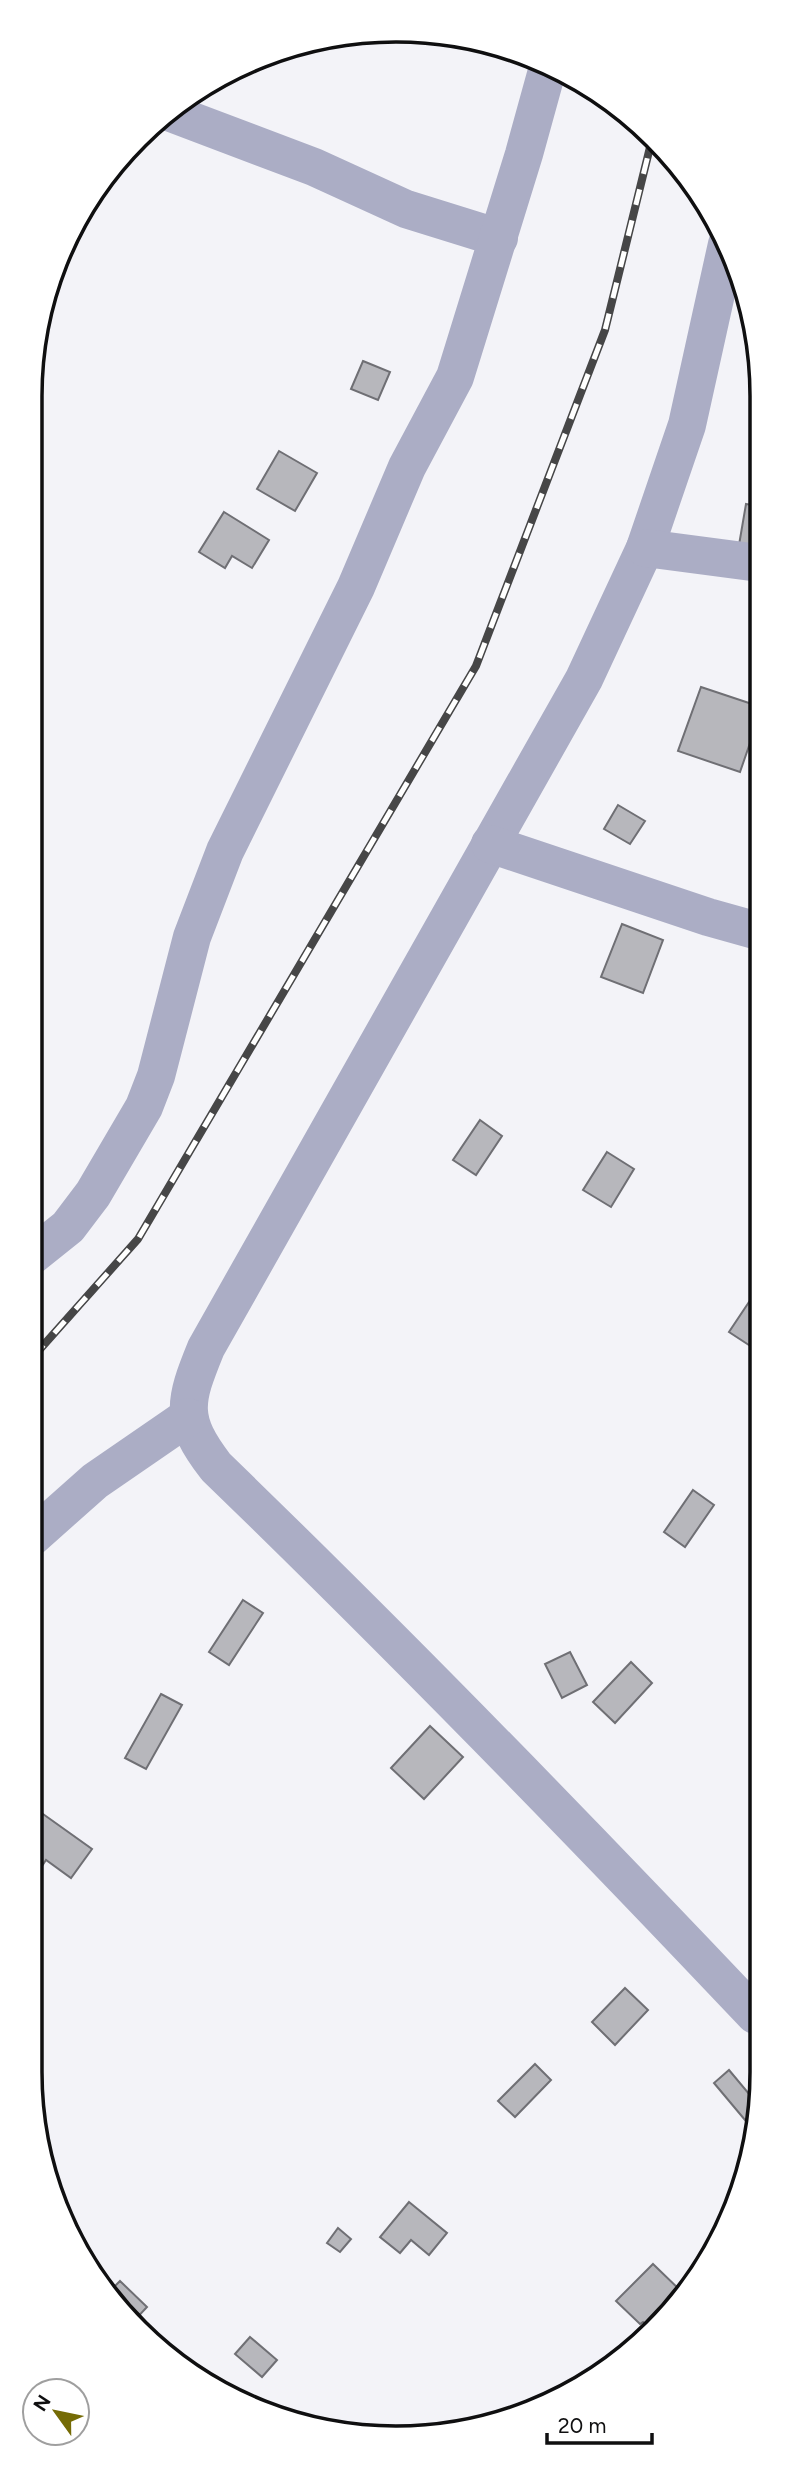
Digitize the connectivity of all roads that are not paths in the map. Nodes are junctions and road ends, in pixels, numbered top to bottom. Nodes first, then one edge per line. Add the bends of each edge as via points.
1 (546, 76) edge
2 (179, 116) edge
3 (499, 238) junction
4 (723, 261) edge
5 (645, 548) junction
6 (750, 562) edge
7 (490, 844) junction
8 (750, 929) edge
9 (42, 1248) edge
10 (188, 1417) junction
11 (42, 1527) edge
12 (750, 2010) edge

1 - 3 street
2 - 3 street via 314,167 406,209
3 - 9 street via 455,377 407,467 356,587 225,851 192,937 144,1107 93,1194 68,1227
4 - 5 street via 687,425
5 - 6 street
5 - 7 street via 584,679
7 - 8 street
7 - 10 street via 206,1348 191,1386
10 - 11 street via 95,1482
10 - 12 street via 198,1443 216,1467 596,1847

